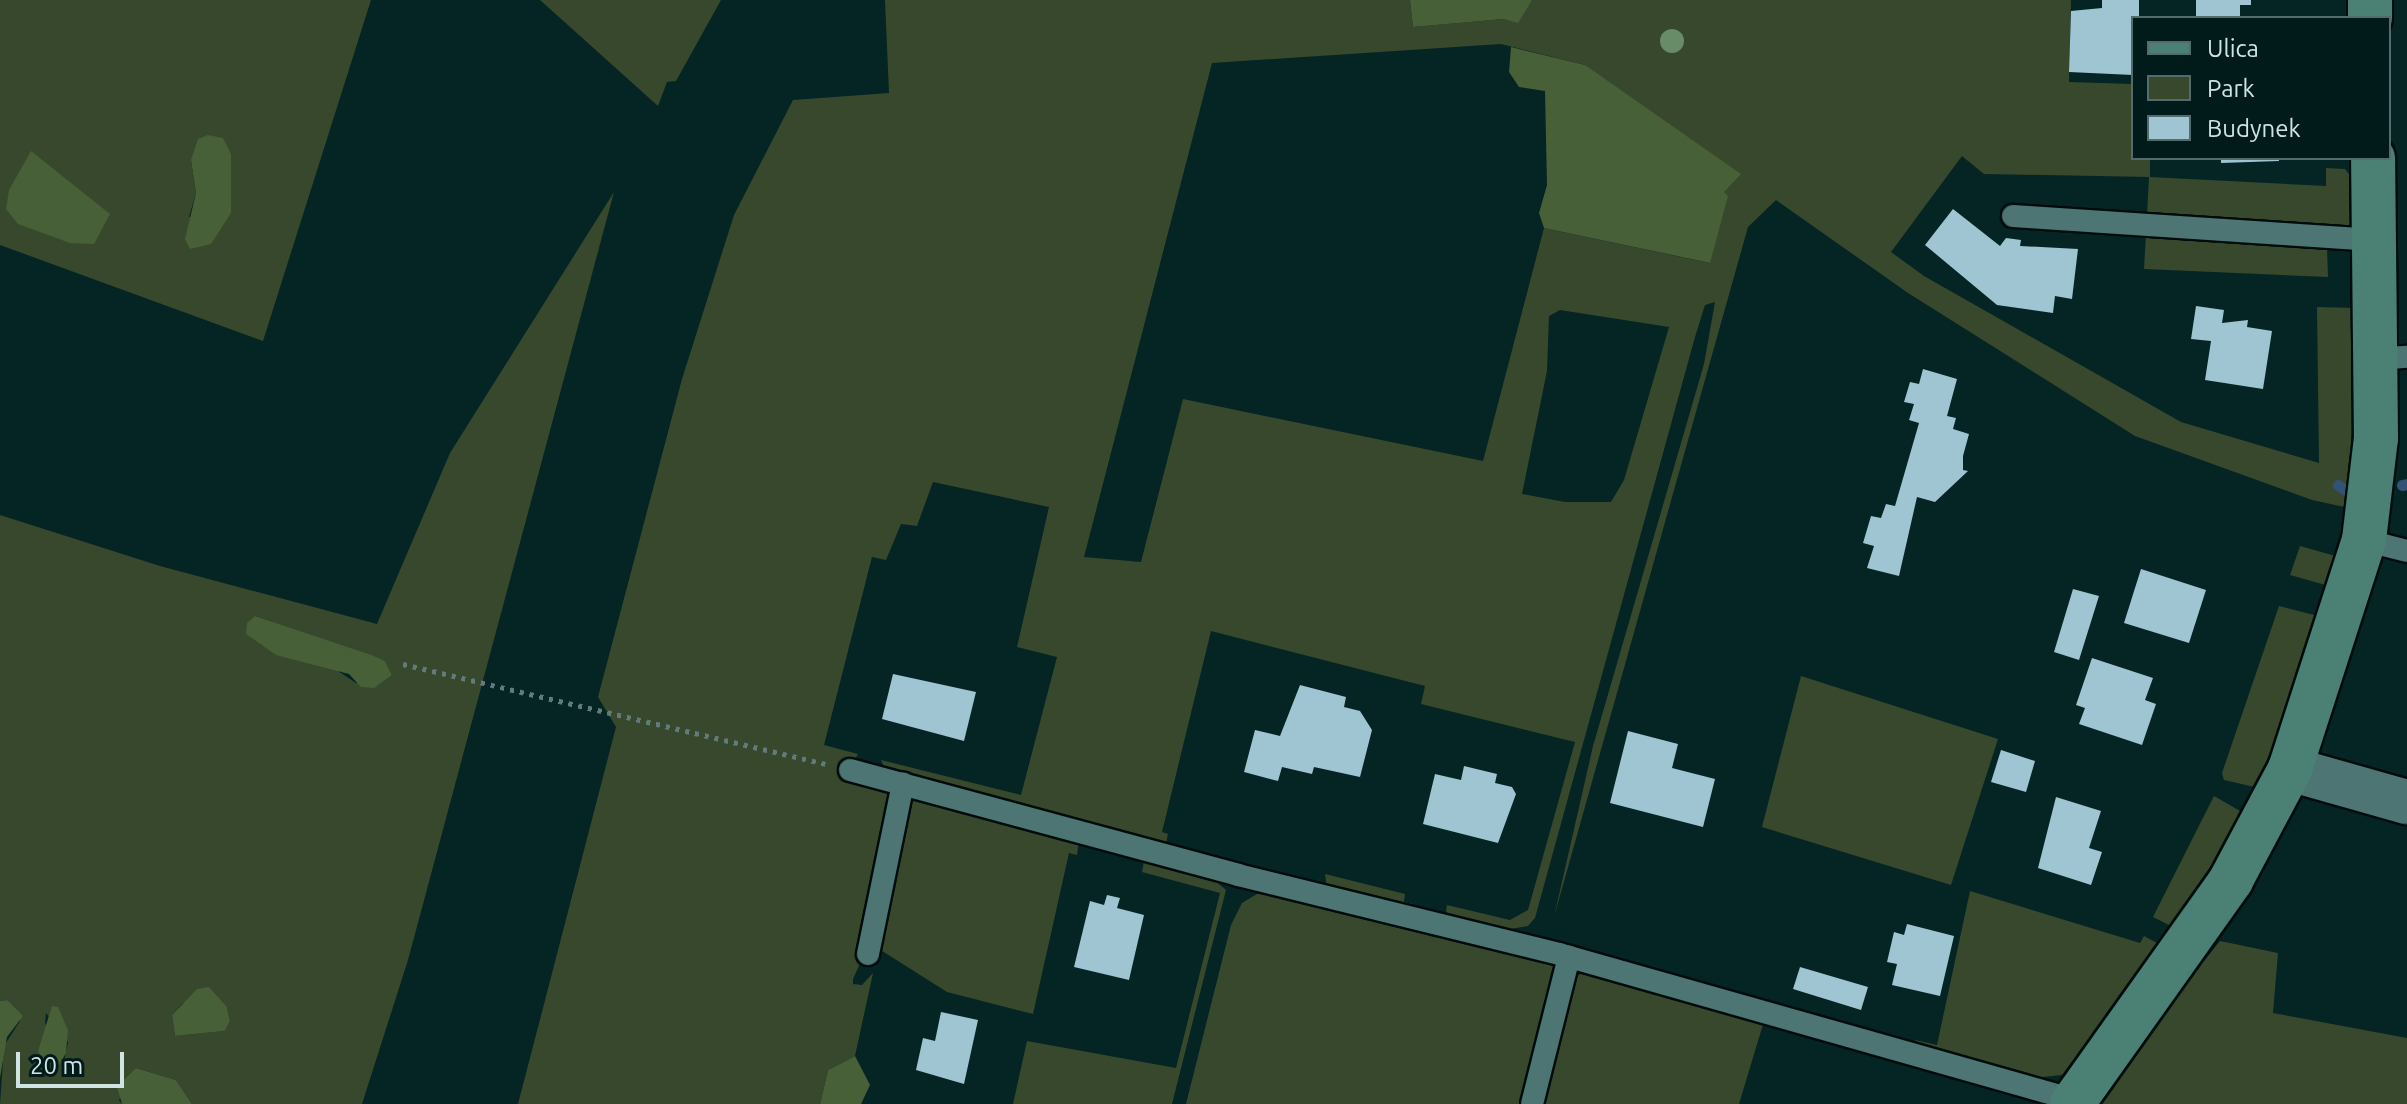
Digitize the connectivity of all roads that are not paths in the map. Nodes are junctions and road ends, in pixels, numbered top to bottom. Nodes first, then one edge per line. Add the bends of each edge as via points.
1 (2373, 160) edge
2 (2013, 216) dead end
3 (2374, 240) junction
4 (2391, 358) edge
5 (2364, 540) junction
6 (2407, 551) edge
7 (2290, 769) junction
8 (850, 770) road end
9 (903, 784) junction
10 (2407, 802) edge
11 (868, 954) dead end
12 (1569, 957) junction
13 (2073, 1102) edge
14 (1532, 1104) edge

1 - 3 street
2 - 3 lane
3 - 4 street
4 - 5 street
5 - 6 lane
5 - 7 street
7 - 10 street
7 - 13 street via 2231,880
8 - 9 lane
9 - 11 lane
9 - 12 lane
12 - 13 lane
12 - 14 lane

